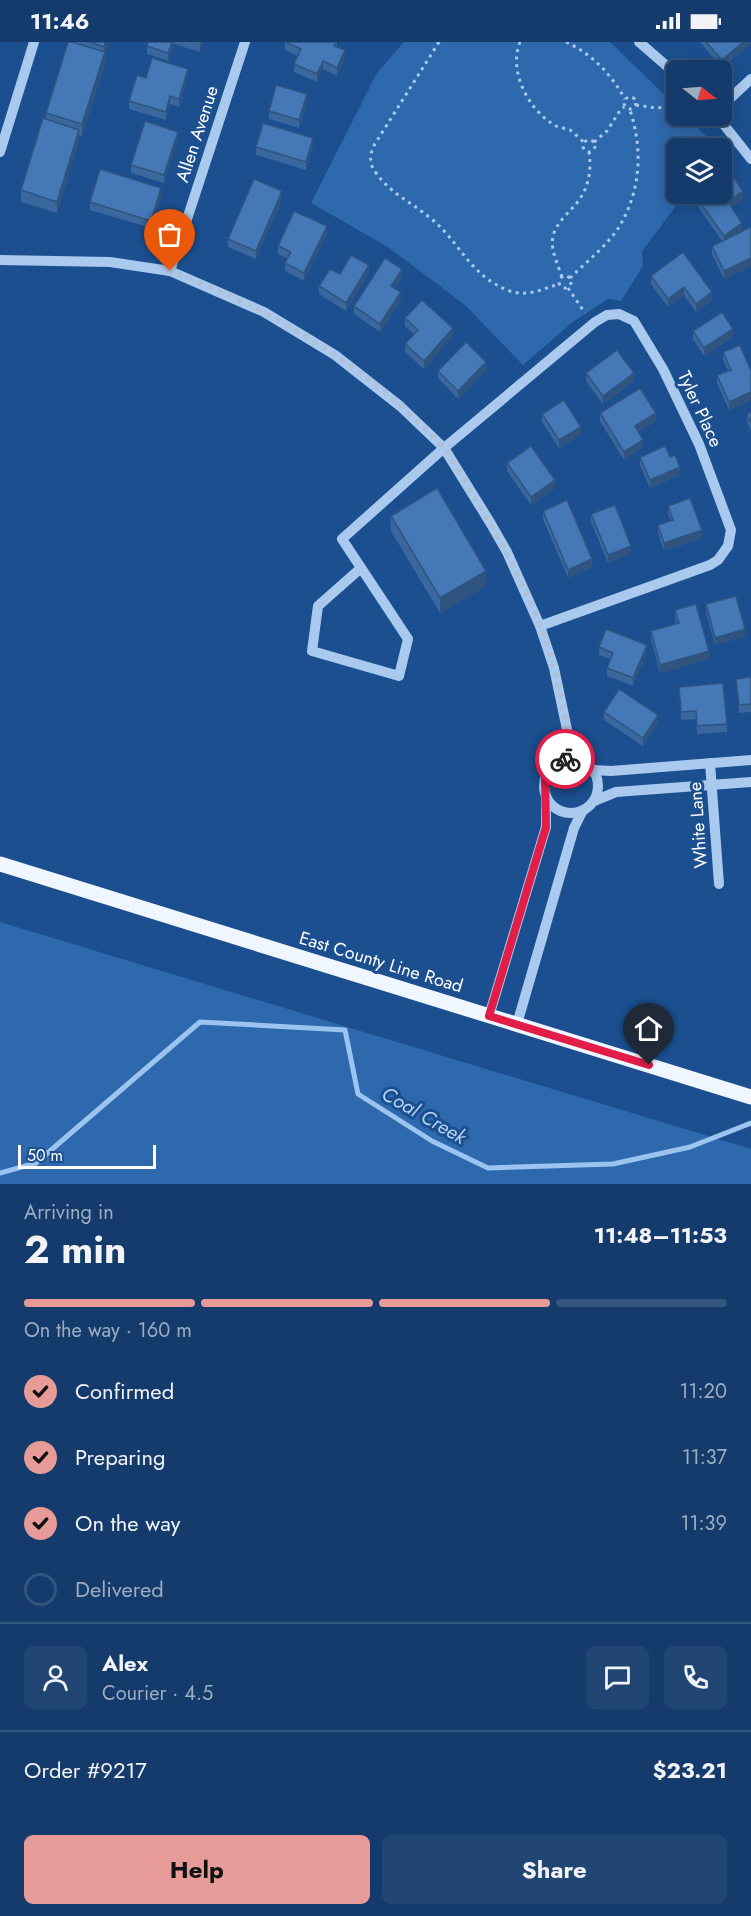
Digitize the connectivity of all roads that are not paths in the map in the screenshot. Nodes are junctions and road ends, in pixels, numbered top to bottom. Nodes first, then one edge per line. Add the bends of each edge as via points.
1 (34, 42) edge
2 (245, 42) edge
3 (639, 42) edge
4 (666, 65) edge
5 (751, 79) edge
6 (732, 97) edge
7 (725, 126) edge
8 (0, 152) edge
9 (751, 159) edge
10 (0, 260) edge
11 (170, 271) junction
12 (444, 448) junction
13 (361, 568) junction
14 (540, 626) junction
15 (573, 758) junction
16 (751, 760) edge
17 (710, 763) junction
18 (594, 770) junction
19 (751, 782) edge
20 (712, 786) junction
21 (546, 796) junction
22 (594, 801) junction
23 (583, 810) junction
24 (0, 864) edge
25 (719, 884) dead end
26 (489, 1016) junction
27 (517, 1024) junction
28 (746, 1096) edge

1 - 8 street
2 - 11 street, Allen Avenue
3 - 4 street
5 - 6 street
7 - 9 street
10 - 11 street via 110,262
11 - 12 street via 264,312 335,355 399,405
12 - 13 street, Tyler Place via 342,539
12 - 14 street via 496,533
12 - 14 street, Tyler Place via 607,315 619,314 634,321 663,369 699,444 731,530 728,546 710,566
13 - 13 street via 318,606 312,651 399,676 408,639
14 - 15 street via 554,668
15 - 18 street
15 - 21 street via 555,763 549,770 545,778
16 - 17 street
17 - 18 street
17 - 20 street, White Lane
18 - 22 street via 599,785
19 - 20 street
20 - 22 street via 616,792
20 - 25 street, White Lane
21 - 23 street via 565,812
21 - 26 street via 546,827
22 - 23 street
23 - 27 street via 574,828
24 - 26 main road, East County Line Road
26 - 27 main road, East County Line Road
27 - 28 main road, East County Line Road

